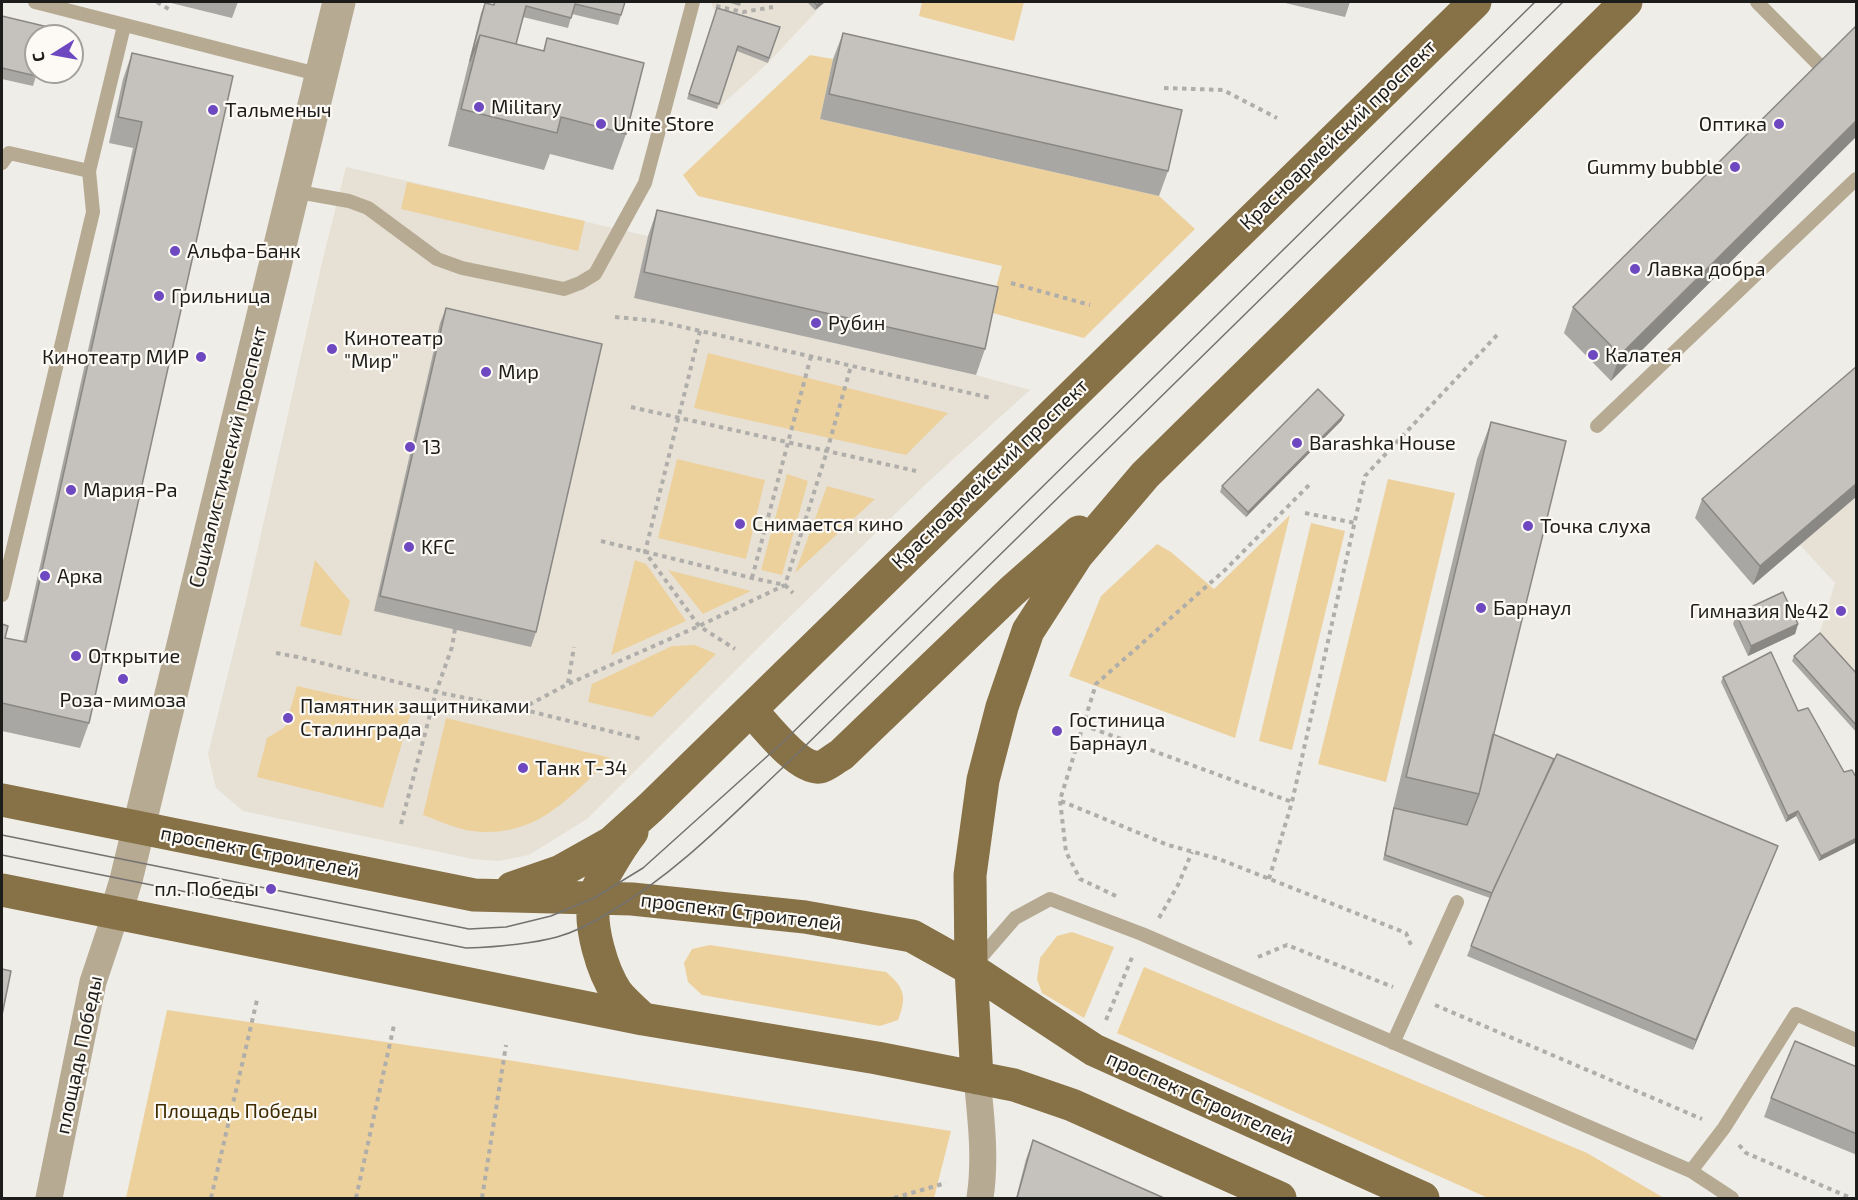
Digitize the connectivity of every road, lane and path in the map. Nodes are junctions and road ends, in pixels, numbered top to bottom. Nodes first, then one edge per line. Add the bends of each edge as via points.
1 (35, 2) edge
2 (339, 2) edge
3 (693, 2) edge
4 (1474, 2) edge
5 (1626, 2) edge
6 (1757, 2) edge
7 (709, 4) dead end
8 (774, 7) dead end
9 (124, 26) junction
10 (1826, 72) edge
11 (321, 75) junction
12 (1164, 88) dead end
13 (1277, 118) dead end
14 (4, 153) edge
15 (90, 171) junction
16 (1857, 179) edge
17 (293, 191) junction
18 (1011, 283) dead end
19 (1090, 305) dead end
20 (615, 317) dead end
21 (700, 331) junction
22 (1499, 333) dead end
23 (811, 356) junction
24 (851, 366) junction
25 (991, 398) dead end
26 (631, 407) dead end
27 (679, 418) junction
28 (1597, 426) dead end
29 (787, 442) junction
30 (827, 451) junction
31 (916, 471) dead end
32 (1144, 475) junction
33 (1312, 482) dead end
34 (1305, 513) dead end
35 (1355, 523) junction
36 (601, 541) dead end
37 (645, 552) junction
38 (752, 578) junction
39 (785, 585) junction
40 (793, 593) dead end
41 (2, 595) edge
42 (699, 626) junction
43 (455, 629) edge
44 (574, 647) dead end
45 (735, 649) dead end
46 (276, 653) dead end
47 (567, 684) junction
48 (436, 692) junction
49 (521, 709) junction
50 (751, 710) junction
51 (1083, 725) junction
52 (641, 739) dead end
53 (2, 800) edge
54 (1292, 802) junction
55 (651, 807) junction
56 (401, 824) dead end
57 (138, 827) junction
58 (1192, 852) junction
59 (1269, 879) junction
60 (2, 890) edge
61 (474, 895) junction
62 (594, 898) junction
63 (1457, 902) dead end
64 (116, 913) junction
65 (1160, 917) dead end
66 (1414, 953) dead end
67 (970, 969) junction
68 (257, 1000) dead end
69 (643, 1019) junction
70 (394, 1025) dead end
71 (1857, 1040) edge
72 (1393, 1042) junction
73 (506, 1045) dead end
74 (977, 1078) junction
75 (1691, 1171) junction
76 (946, 1183) dead end
77 (48, 1198) edge
78 (211, 1198) edge
79 (356, 1198) edge
80 (482, 1198) edge
81 (894, 1198) edge
82 (980, 1198) edge
83 (1280, 1198) edge
84 (1424, 1198) edge
85 (1732, 1198) edge

1 - 9 lane
2 - 11 street, Социалистический проспект
3 - 17 lane via 645,183 595,274 580,284 564,289 462,268 437,259 368,208
4 - 50 main road, Красноармейский проспект
5 - 32 main road
6 - 10 lane
7 - 8 path via 743,12
9 - 11 lane
9 - 15 lane
11 - 17 street, Социалистический проспект
12 - 13 path via 1223,90
14 - 15 lane
15 - 41 lane via 93,212
16 - 28 lane
17 - 57 street, Социалистический проспект
18 - 19 path
20 - 21 path
21 - 23 path
21 - 27 path
22 - 35 path via 1365,476
23 - 24 path
23 - 29 path
24 - 25 path
24 - 30 path
26 - 27 path
27 - 29 path
27 - 37 path
29 - 30 path
29 - 38 path
30 - 31 path
30 - 39 path
32 - 50 main road via 1012,591 841,755 820,767 806,765
32 - 67 main road via 1077,555 1028,631 983,780 970,875
33 - 51 path via 1225,570 1096,684
34 - 35 path
35 - 54 path
36 - 37 path
37 - 38 path
37 - 42 path
38 - 39 path
39 - 40 path
39 - 42 path
42 - 45 path
42 - 47 path
43 - 48 path
44 - 47 path
46 - 48 path
47 - 49 path
48 - 49 path
48 - 56 path
49 - 52 path
50 - 55 main road, Красноармейский проспект
51 - 54 path
51 - 58 path via 1060,800
53 - 57 main road, проспект Строителей
54 - 59 path
55 - 61 main road, Красноармейский проспект via 611,843 561,871 520,887
55 - 62 main road via 620,847
57 - 61 main road, проспект Строителей
57 - 64 street, Социалистический проспект
58 - 59 path
58 - 65 path
59 - 66 path via 1406,933
60 - 64 main road
61 - 62 main road, проспект Строителей
62 - 67 main road, проспект Строителей via 805,917 912,936
62 - 69 main road via 593,922 600,955 617,993
63 - 72 lane
64 - 69 main road
64 - 77 street, площадь Победы via 93,982
67 - 72 lane via 1015,918 1050,899 1142,934
67 - 74 main road
67 - 84 main road, проспект Строителей via 1094,1050
68 - 78 path
69 - 74 main road
70 - 79 path
71 - 75 lane via 1796,1014 1724,1128
72 - 75 lane
73 - 80 path
74 - 82 street via 982,1128
74 - 83 main road via 1014,1085 1072,1105
75 - 85 lane
76 - 81 path

